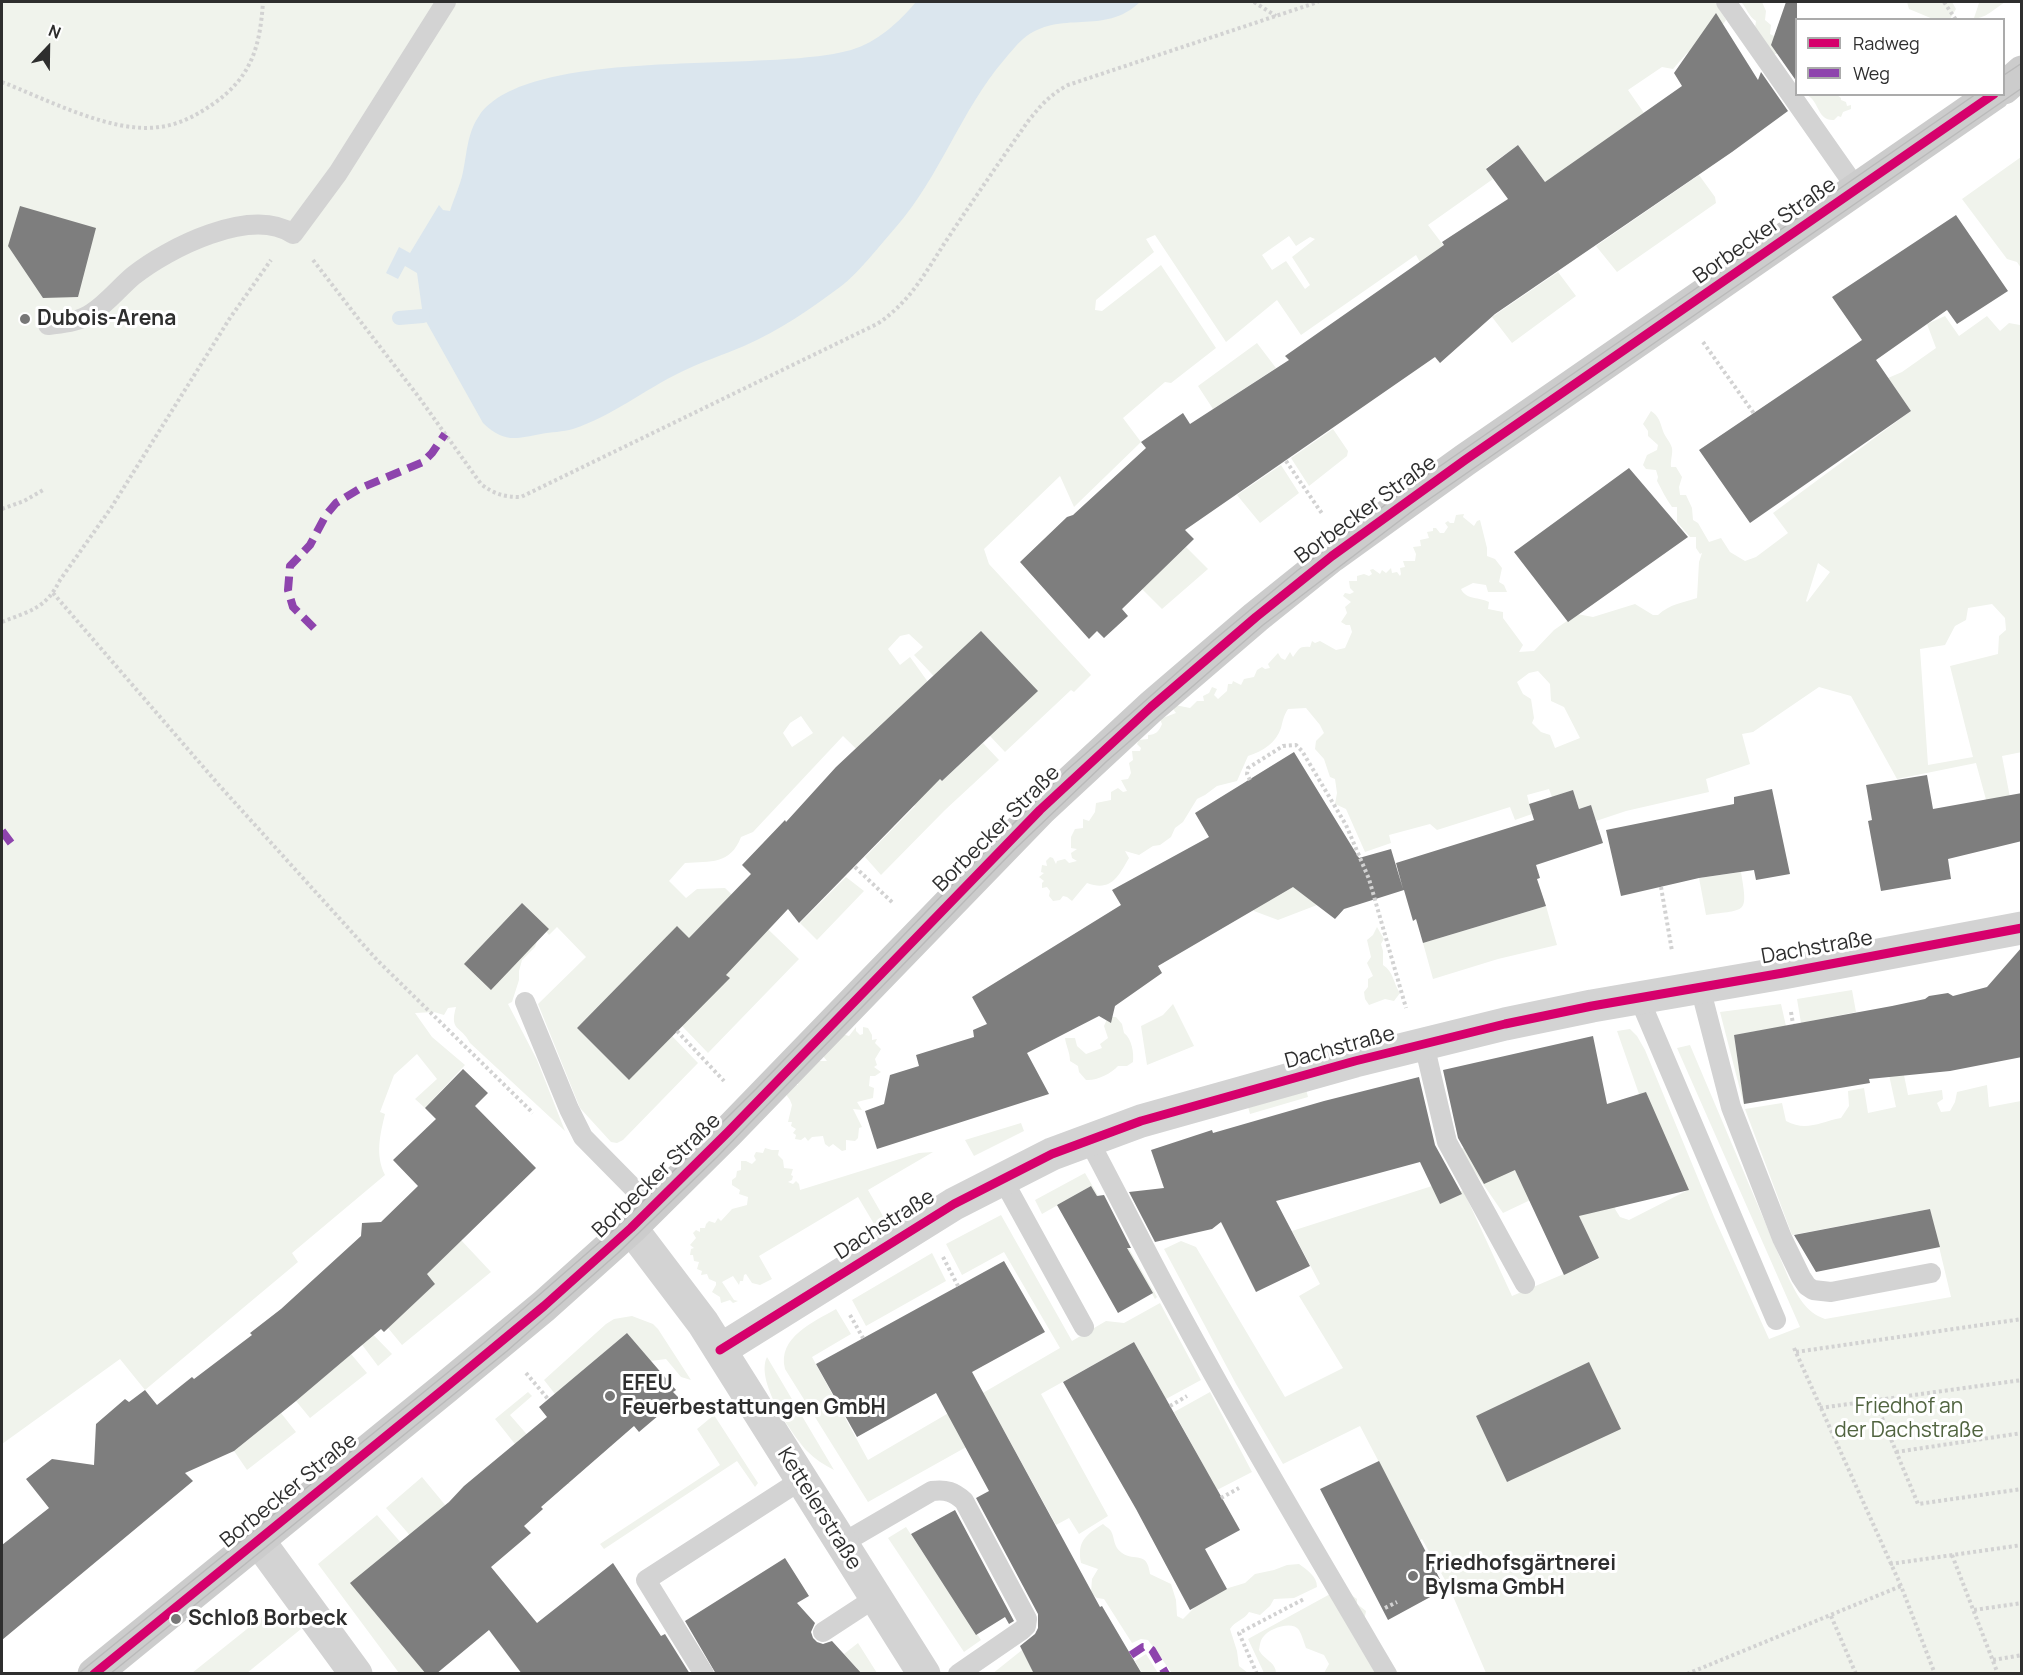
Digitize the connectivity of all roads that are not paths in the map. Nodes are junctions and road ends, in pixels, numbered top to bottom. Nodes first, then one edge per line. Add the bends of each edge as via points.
1 (446, 2) edge
2 (1726, 2) edge
3 (2022, 72) edge
4 (2022, 80) edge
5 (2005, 87) edge
6 (2005, 88) edge
7 (1991, 96) edge
8 (1857, 189) junction
9 (48, 325) dead end
10 (2022, 928) edge
11 (1689, 989) junction
12 (1639, 998) junction
13 (525, 1002) dead end
14 (1421, 1045) junction
15 (1088, 1139) junction
16 (1002, 1178) junction
17 (641, 1217) junction
18 (1931, 1273) dead end
19 (1525, 1284) dead end
20 (1776, 1320) road end
21 (1084, 1327) dead end
22 (720, 1350) junction
23 (801, 1480) junction
24 (258, 1540) junction
25 (841, 1544) junction
26 (875, 1598) junction
27 (823, 1632) dead end
28 (94, 1674) edge
29 (356, 1674) edge
30 (704, 1674) edge
31 (924, 1674) edge
32 (957, 1674) edge
33 (1387, 1674) edge

1 - 9 lane via 338,173 293,234 284,228 250,225 201,238 143,269 91,315
2 - 8 lane
3 - 5 street
4 - 6 street
7 - 8 street, Borbecker Straße
8 - 17 street, Borbecker Straße via 1344,547 1150,707 1032,817
10 - 11 street, Dachstraße
11 - 12 street, Dachstraße
11 - 18 lane via 1782,1238 1807,1286 1831,1292
12 - 14 street, Dachstraße
12 - 20 lane
13 - 17 lane via 583,1137
14 - 15 street, Dachstraße via 1194,1105
14 - 19 lane via 1447,1142
15 - 16 street, Dachstraße
15 - 33 lane via 1173,1301 1289,1507 1334,1583 1371,1634
16 - 21 lane
16 - 22 street, Dachstraße via 925,1221
17 - 22 street, Kettelerstraße via 662,1267
17 - 24 street, Borbecker Straße via 509,1335
22 - 23 street, Kettelerstraße
23 - 25 street, Kettelerstraße
23 - 30 lane via 646,1580
24 - 28 street, Borbecker Straße
24 - 29 street
25 - 26 street, Kettelerstraße
25 - 32 lane via 932,1491 951,1492 963,1501 1027,1619 1022,1630
26 - 27 lane
26 - 31 street, Kettelerstraße

